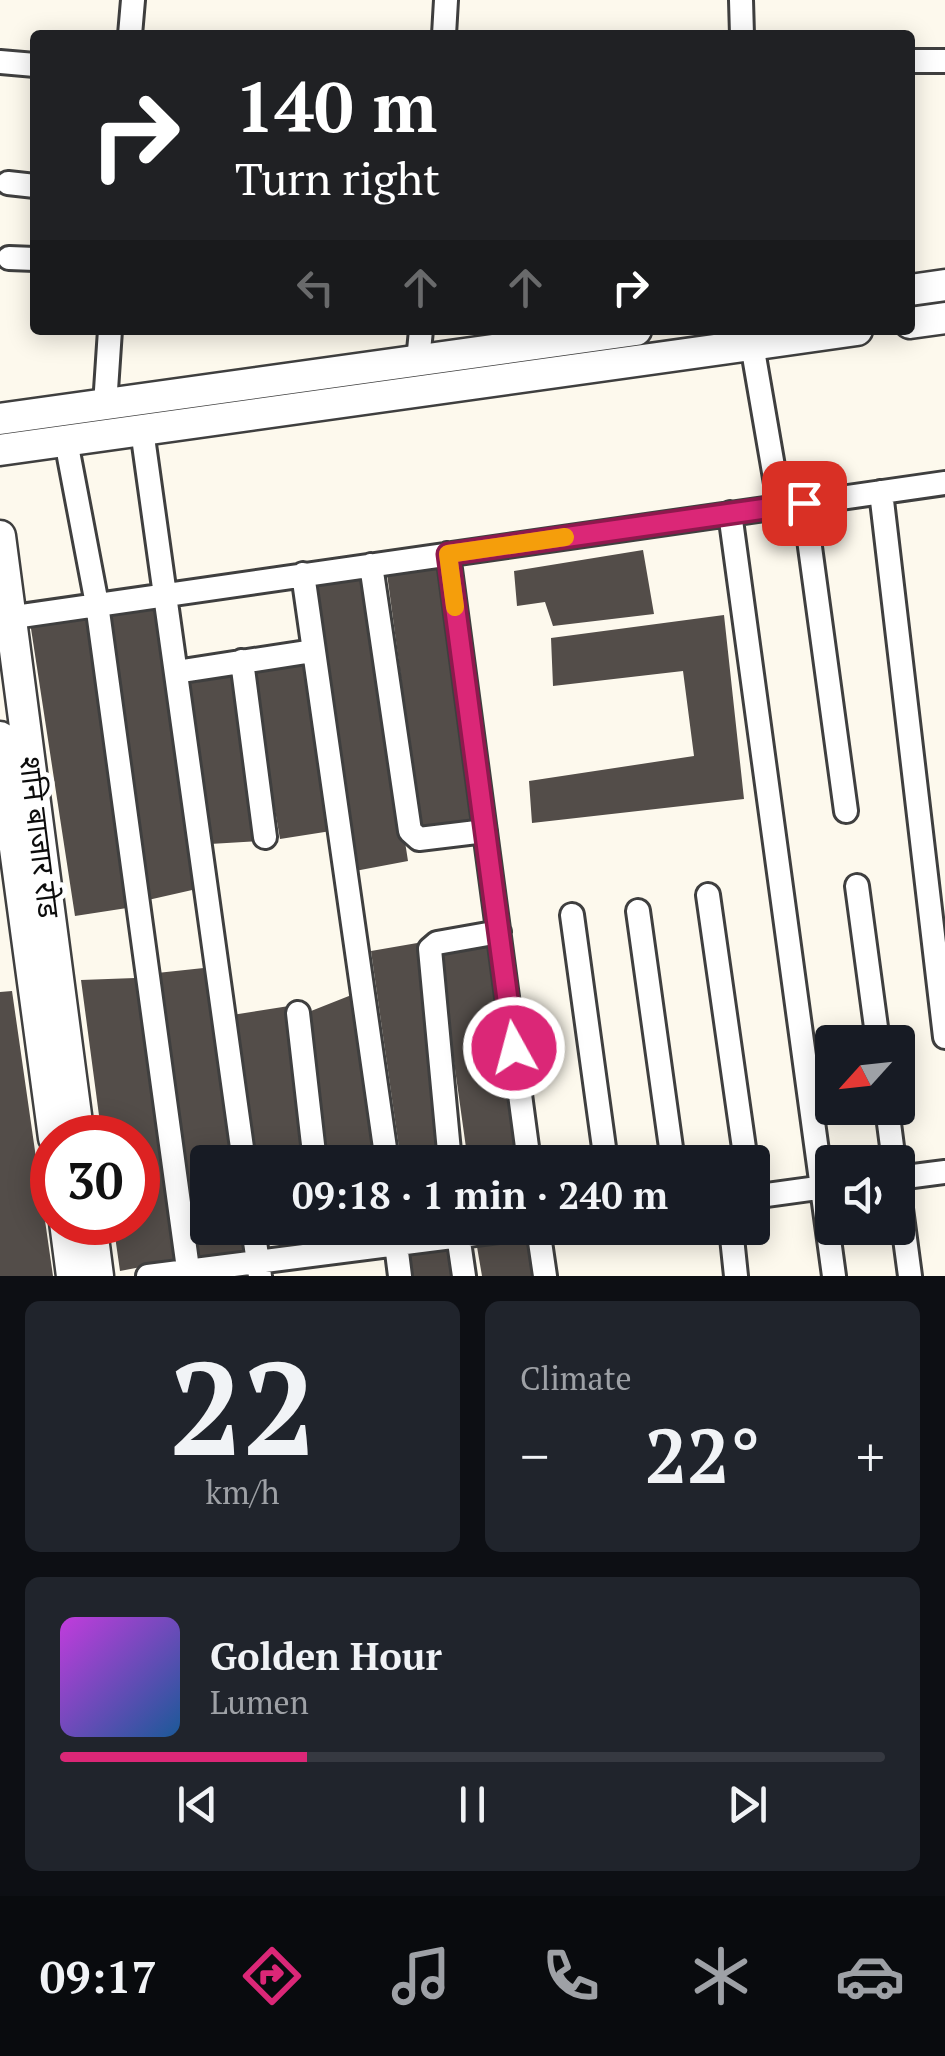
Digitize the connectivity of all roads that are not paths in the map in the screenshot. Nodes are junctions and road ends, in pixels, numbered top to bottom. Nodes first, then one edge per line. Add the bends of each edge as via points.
1 (133, 0) edge
2 (446, 0) edge
3 (741, 0) edge
4 (130, 30) edge
5 (444, 30) edge
6 (742, 30) edge
7 (915, 61) edge
8 (945, 61) edge
9 (0, 62) edge
10 (30, 65) edge
11 (8, 183) dead end
12 (30, 185) edge
13 (8, 258) dead end
14 (30, 259) edge
15 (945, 285) edge
16 (915, 289) edge
17 (945, 318) edge
18 (915, 321) edge
19 (110, 335) edge
20 (421, 335) edge
21 (602, 335) edge
22 (782, 335) edge
23 (752, 337) edge
24 (418, 362) junction
25 (105, 405) junction
26 (0, 419) edge
27 (142, 430) junction
28 (66, 441) junction
29 (0, 450) edge
30 (944, 488) edge
31 (881, 492) junction
32 (804, 503) junction
33 (780, 506) junction
34 (730, 513) junction
35 (0, 536) edge
36 (448, 554) junction
37 (371, 565) junction
38 (303, 574) junction
39 (164, 594) junction
40 (97, 604) junction
41 (5, 618) edge
42 (313, 651) junction
43 (242, 662) junction
44 (176, 672) junction
45 (0, 737) edge
46 (846, 811) dead end
47 (485, 831) junction
48 (265, 836) dead end
49 (857, 886) dead end
50 (708, 895) dead end
51 (638, 912) dead end
52 (572, 915) dead end
53 (499, 932) junction
54 (298, 1013) dead end
55 (876, 1025) edge
56 (945, 1037) edge
57 (51, 1115) edge
58 (76, 1115) edge
59 (242, 1145) edge
60 (313, 1145) edge
61 (385, 1145) edge
62 (448, 1145) edge
63 (528, 1145) edge
64 (604, 1145) edge
65 (671, 1145) edge
66 (744, 1145) edge
67 (821, 1145) edge
68 (945, 1172) edge
69 (915, 1176) edge
70 (815, 1189) edge
71 (770, 1195) edge
72 (68, 1245) edge
73 (94, 1245) edge
74 (324, 1245) edge
75 (358, 1245) edge
76 (396, 1245) edge
77 (459, 1245) edge
78 (540, 1245) edge
79 (733, 1245) edge
80 (832, 1245) edge
81 (906, 1245) edge
82 (325, 1253) junction
83 (259, 1269) edge
84 (189, 1274) edge
85 (72, 1276) edge
86 (98, 1276) edge
87 (148, 1276) edge
88 (400, 1276) edge
89 (464, 1276) edge
90 (545, 1276) edge
91 (736, 1276) edge
92 (834, 1276) edge
93 (910, 1276) edge

1 - 4 street
2 - 5 street
3 - 6 street
7 - 8 street
9 - 10 street
11 - 12 street
13 - 14 street
15 - 16 street
17 - 18 street
19 - 25 street
20 - 24 street
21 - 24 street
22 - 23 street
23 - 27 street
23 - 33 street
24 - 25 street
25 - 26 street
27 - 28 street
27 - 39 street
28 - 29 street
28 - 40 street
30 - 31 street
31 - 32 street
31 - 56 street
32 - 33 street
32 - 46 street
33 - 34 street
34 - 36 street
34 - 67 street
35 - 41 street, शनि बाजार रोड
36 - 37 street
36 - 47 street
37 - 38 street
37 - 47 street via 410,831 418,839
38 - 39 street
38 - 42 street
39 - 40 street
39 - 44 street
40 - 41 street
40 - 84 street
41 - 58 street, शनि बाजार रोड
42 - 43 street
42 - 61 street
43 - 44 street
43 - 48 street
44 - 59 street
45 - 57 street, शनि बाजार रोड
47 - 53 street
49 - 55 street
50 - 66 street
51 - 65 street
52 - 64 street
53 - 62 street via 430,949
53 - 63 street
54 - 60 street
68 - 69 street
70 - 71 street
72 - 85 street
73 - 86 street
74 - 82 street
75 - 82 street
76 - 88 street
77 - 89 street
78 - 90 street
79 - 91 street
80 - 92 street
81 - 93 street
82 - 83 street
83 - 84 street
84 - 87 street

